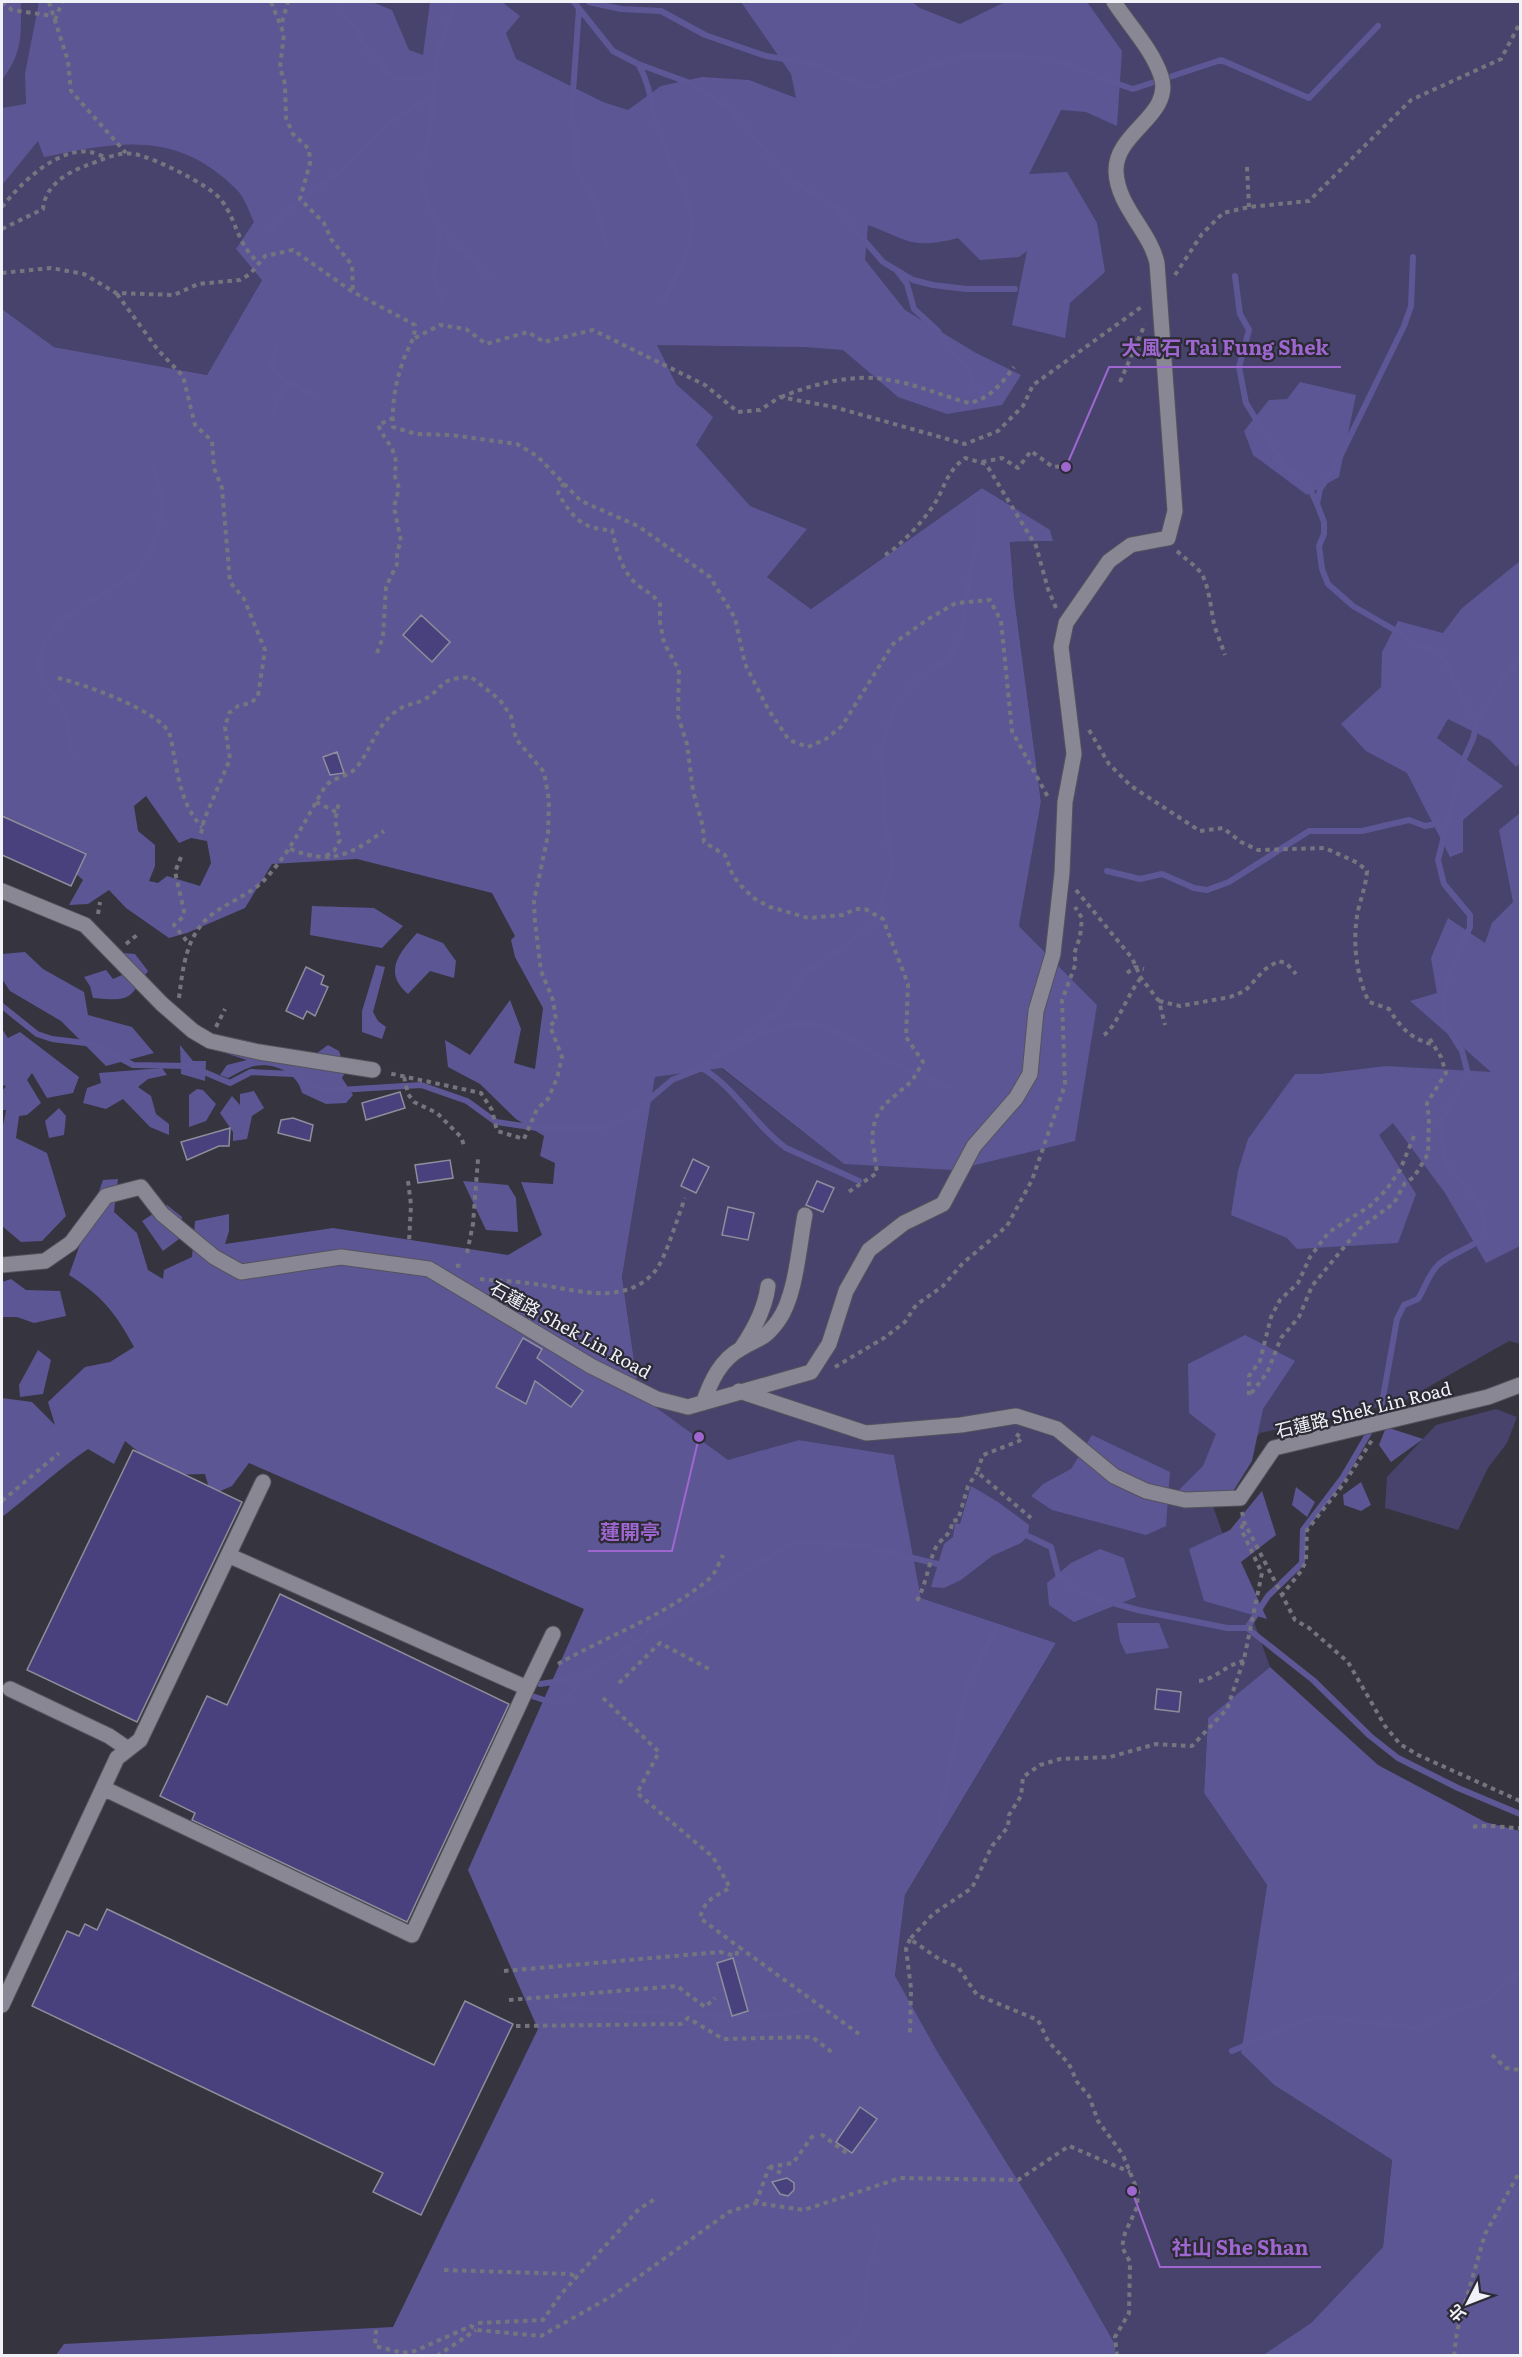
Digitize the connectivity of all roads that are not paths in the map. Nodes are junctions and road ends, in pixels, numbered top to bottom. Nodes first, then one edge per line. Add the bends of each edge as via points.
1 (1114, 2) edge
2 (2, 891) edge
3 (373, 1070) road end
4 (805, 1215) dead end
5 (2, 1265) edge
6 (768, 1286) dead end
7 (742, 1347) junction
8 (1521, 1385) edge
9 (739, 1390) junction
10 (703, 1403) junction
11 (263, 1482) dead end
12 (230, 1556) junction
13 (553, 1634) dead end
14 (529, 1683) junction
15 (10, 1689) dead end
16 (128, 1749) junction
17 (103, 1788) junction
18 (2, 2005) edge

1 - 9 street, 石蓮路 Shek Lin Road via 1155,63 1162,81 1161,100 1122,145 1116,169 1123,197 1156,257 1175,511 1168,538 1131,545 1109,561 1066,627 1061,647 1074,754 1065,802 1053,954 1036,1011 1030,1074 1016,1098 974,1146 943,1204 904,1223 870,1250 846,1291 829,1344 811,1372
2 - 3 street via 84,925 193,1032 210,1041
4 - 7 street via 796,1274 779,1320 762,1340
5 - 10 street, 石蓮路 Shek Lin Road via 45,1261 70,1243 106,1196 141,1187 162,1215 214,1257 242,1272 340,1257 429,1269 591,1366 657,1399 688,1407
6 - 7 street via 766,1302
7 - 10 street via 712,1379
8 - 9 street, 石蓮路 Shek Lin Road via 1488,1397 1274,1448 1240,1498 1185,1500 1146,1491 1114,1476 1057,1430 1016,1416 866,1433
9 - 10 street, 石蓮路 Shek Lin Road
11 - 12 street
12 - 14 street
12 - 16 street via 140,1740
13 - 14 street
14 - 17 street via 412,1935
15 - 16 street
16 - 17 street via 117,1758
17 - 18 street

